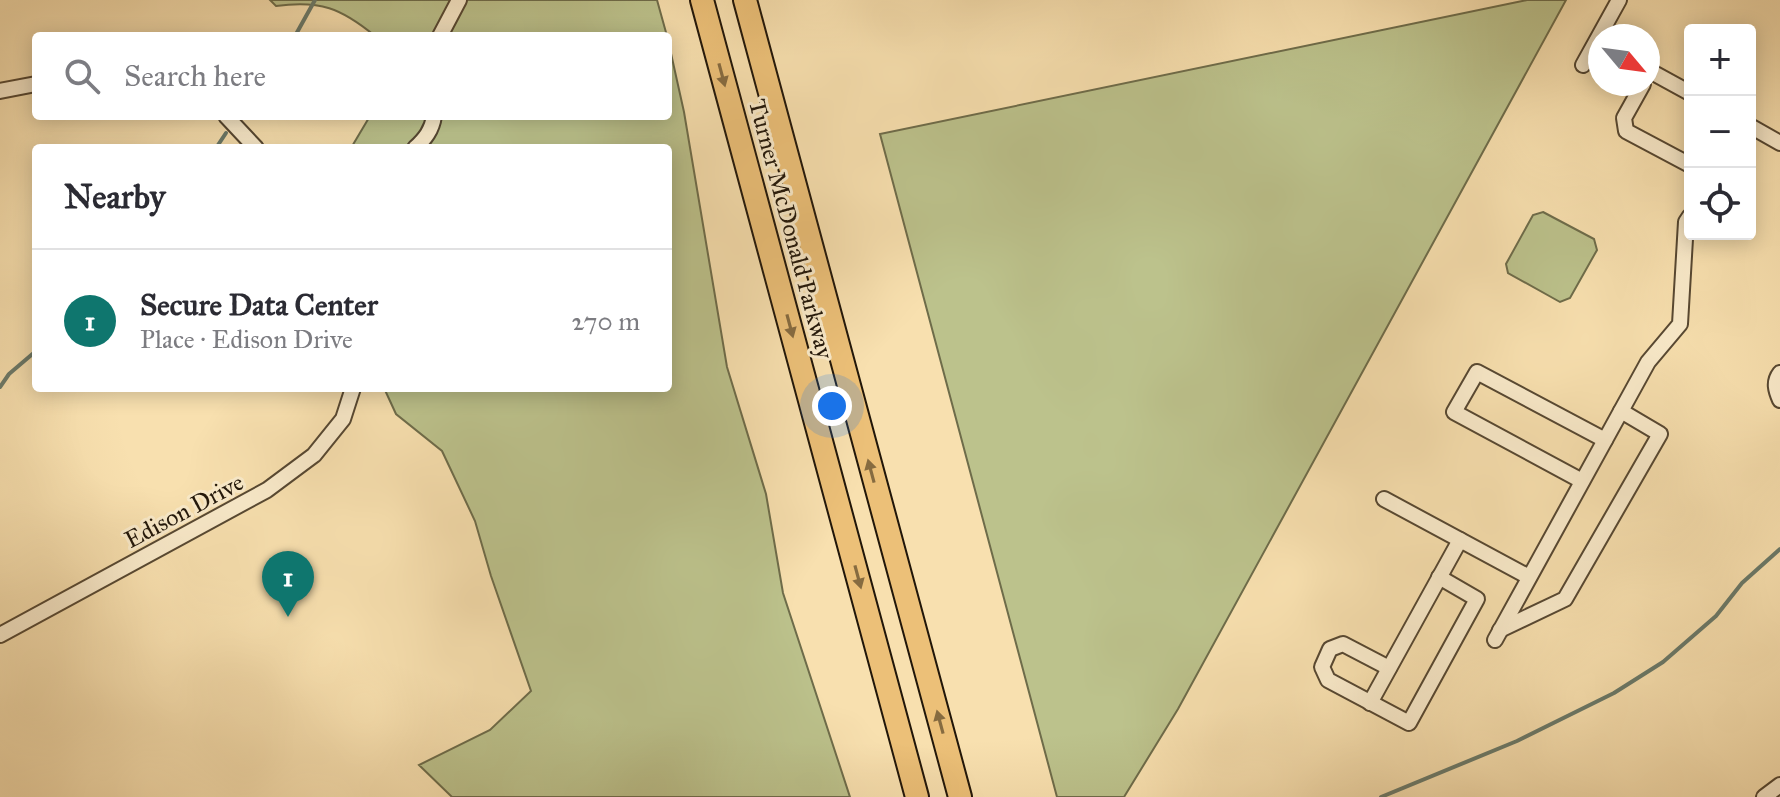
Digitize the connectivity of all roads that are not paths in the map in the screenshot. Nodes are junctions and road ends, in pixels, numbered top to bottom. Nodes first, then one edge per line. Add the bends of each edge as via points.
1 (459, 0) edge
2 (702, 0) edge
3 (745, 0) edge
4 (1619, 0) edge
5 (1607, 24) edge
6 (442, 32) edge
7 (1588, 57) edge
8 (1583, 65) dead end
9 (1660, 80) edge
10 (32, 85) edge
11 (1684, 90) edge
12 (0, 91) edge
13 (1636, 96) edge
14 (230, 120) edge
15 (434, 120) edge
16 (1756, 129) edge
17 (1780, 143) edge
18 (252, 144) edge
19 (420, 144) edge
20 (1684, 162) edge
21 (1685, 240) edge
22 (1780, 373) edge
23 (352, 392) edge
24 (1780, 400) edge
25 (1621, 411) junction
26 (1605, 440) junction
27 (1582, 481) junction
28 (1384, 499) dead end
29 (1460, 540) junction
30 (1439, 577) junction
31 (1529, 577) junction
32 (0, 635) edge
33 (1389, 668) junction
34 (1370, 703) junction
35 (1780, 785) edge
36 (917, 797) edge
37 (960, 797) edge
38 (1764, 797) edge

1 - 6 street
2 -> 36 highway, Turner McDonald Parkway
37 -> 3 highway, Turner McDonald Parkway
4 - 5 street
7 - 8 street
9 - 11 street
10 - 12 street
13 - 20 street via 1624,118 1626,131
14 - 18 street
15 - 19 street
16 - 17 street
21 - 25 street via 1680,324 1648,362
22 - 24 street
23 - 32 street, Edison Drive via 343,419 314,455 267,490
25 - 26 street
25 - 31 street via 1660,434 1565,599 1497,635
26 - 27 street
26 - 27 street via 1477,372 1454,412
27 - 31 street
28 - 29 street
29 - 30 street
29 - 31 street
30 - 33 street
30 - 34 street via 1477,599 1440,668 1409,723
33 - 34 street
33 - 34 street via 1343,644 1330,649 1322,667 1328,680
35 - 38 street

